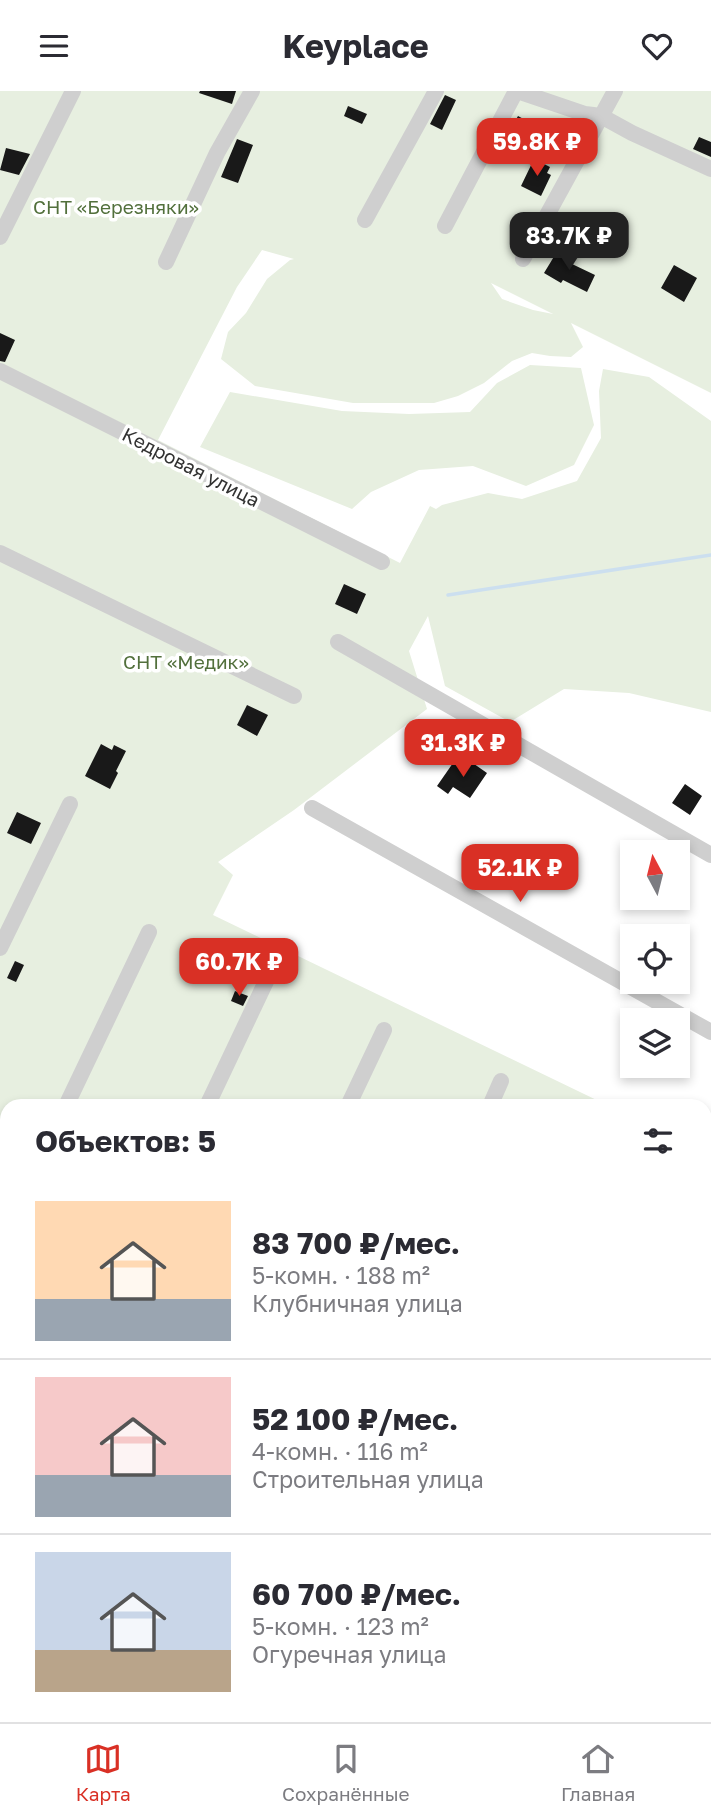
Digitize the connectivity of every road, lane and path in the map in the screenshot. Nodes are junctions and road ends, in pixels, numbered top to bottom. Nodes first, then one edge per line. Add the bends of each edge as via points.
1 (74, 91) edge
2 (252, 91) edge
3 (436, 91) edge
4 (516, 91) edge
5 (615, 91) edge
6 (601, 116) junction
7 (711, 169) edge
8 (365, 220) dead end
9 (445, 226) dead end
10 (0, 237) edge
11 (523, 259) dead end
12 (166, 263) dead end
13 (0, 371) edge
14 (0, 552) edge
15 (382, 562) dead end
16 (338, 642) dead end
17 (294, 697) dead end
18 (70, 804) dead end
19 (312, 808) dead end
20 (711, 855) edge
21 (149, 932) dead end
22 (0, 948) edge
23 (279, 954) dead end
24 (384, 1030) dead end
25 (711, 1032) edge
26 (502, 1081) dead end
27 (69, 1099) edge
28 (210, 1099) edge
29 (351, 1099) edge
30 (493, 1099) edge

1 - 10 street
2 - 12 street via 217,153
3 - 8 street
4 - 6 street
4 - 9 street
5 - 6 street
6 - 7 street
6 - 11 street
13 - 15 street, Кедровая улица
14 - 17 street
16 - 20 street
18 - 22 street
19 - 25 street
21 - 27 street
23 - 28 street
24 - 29 street
26 - 30 street

